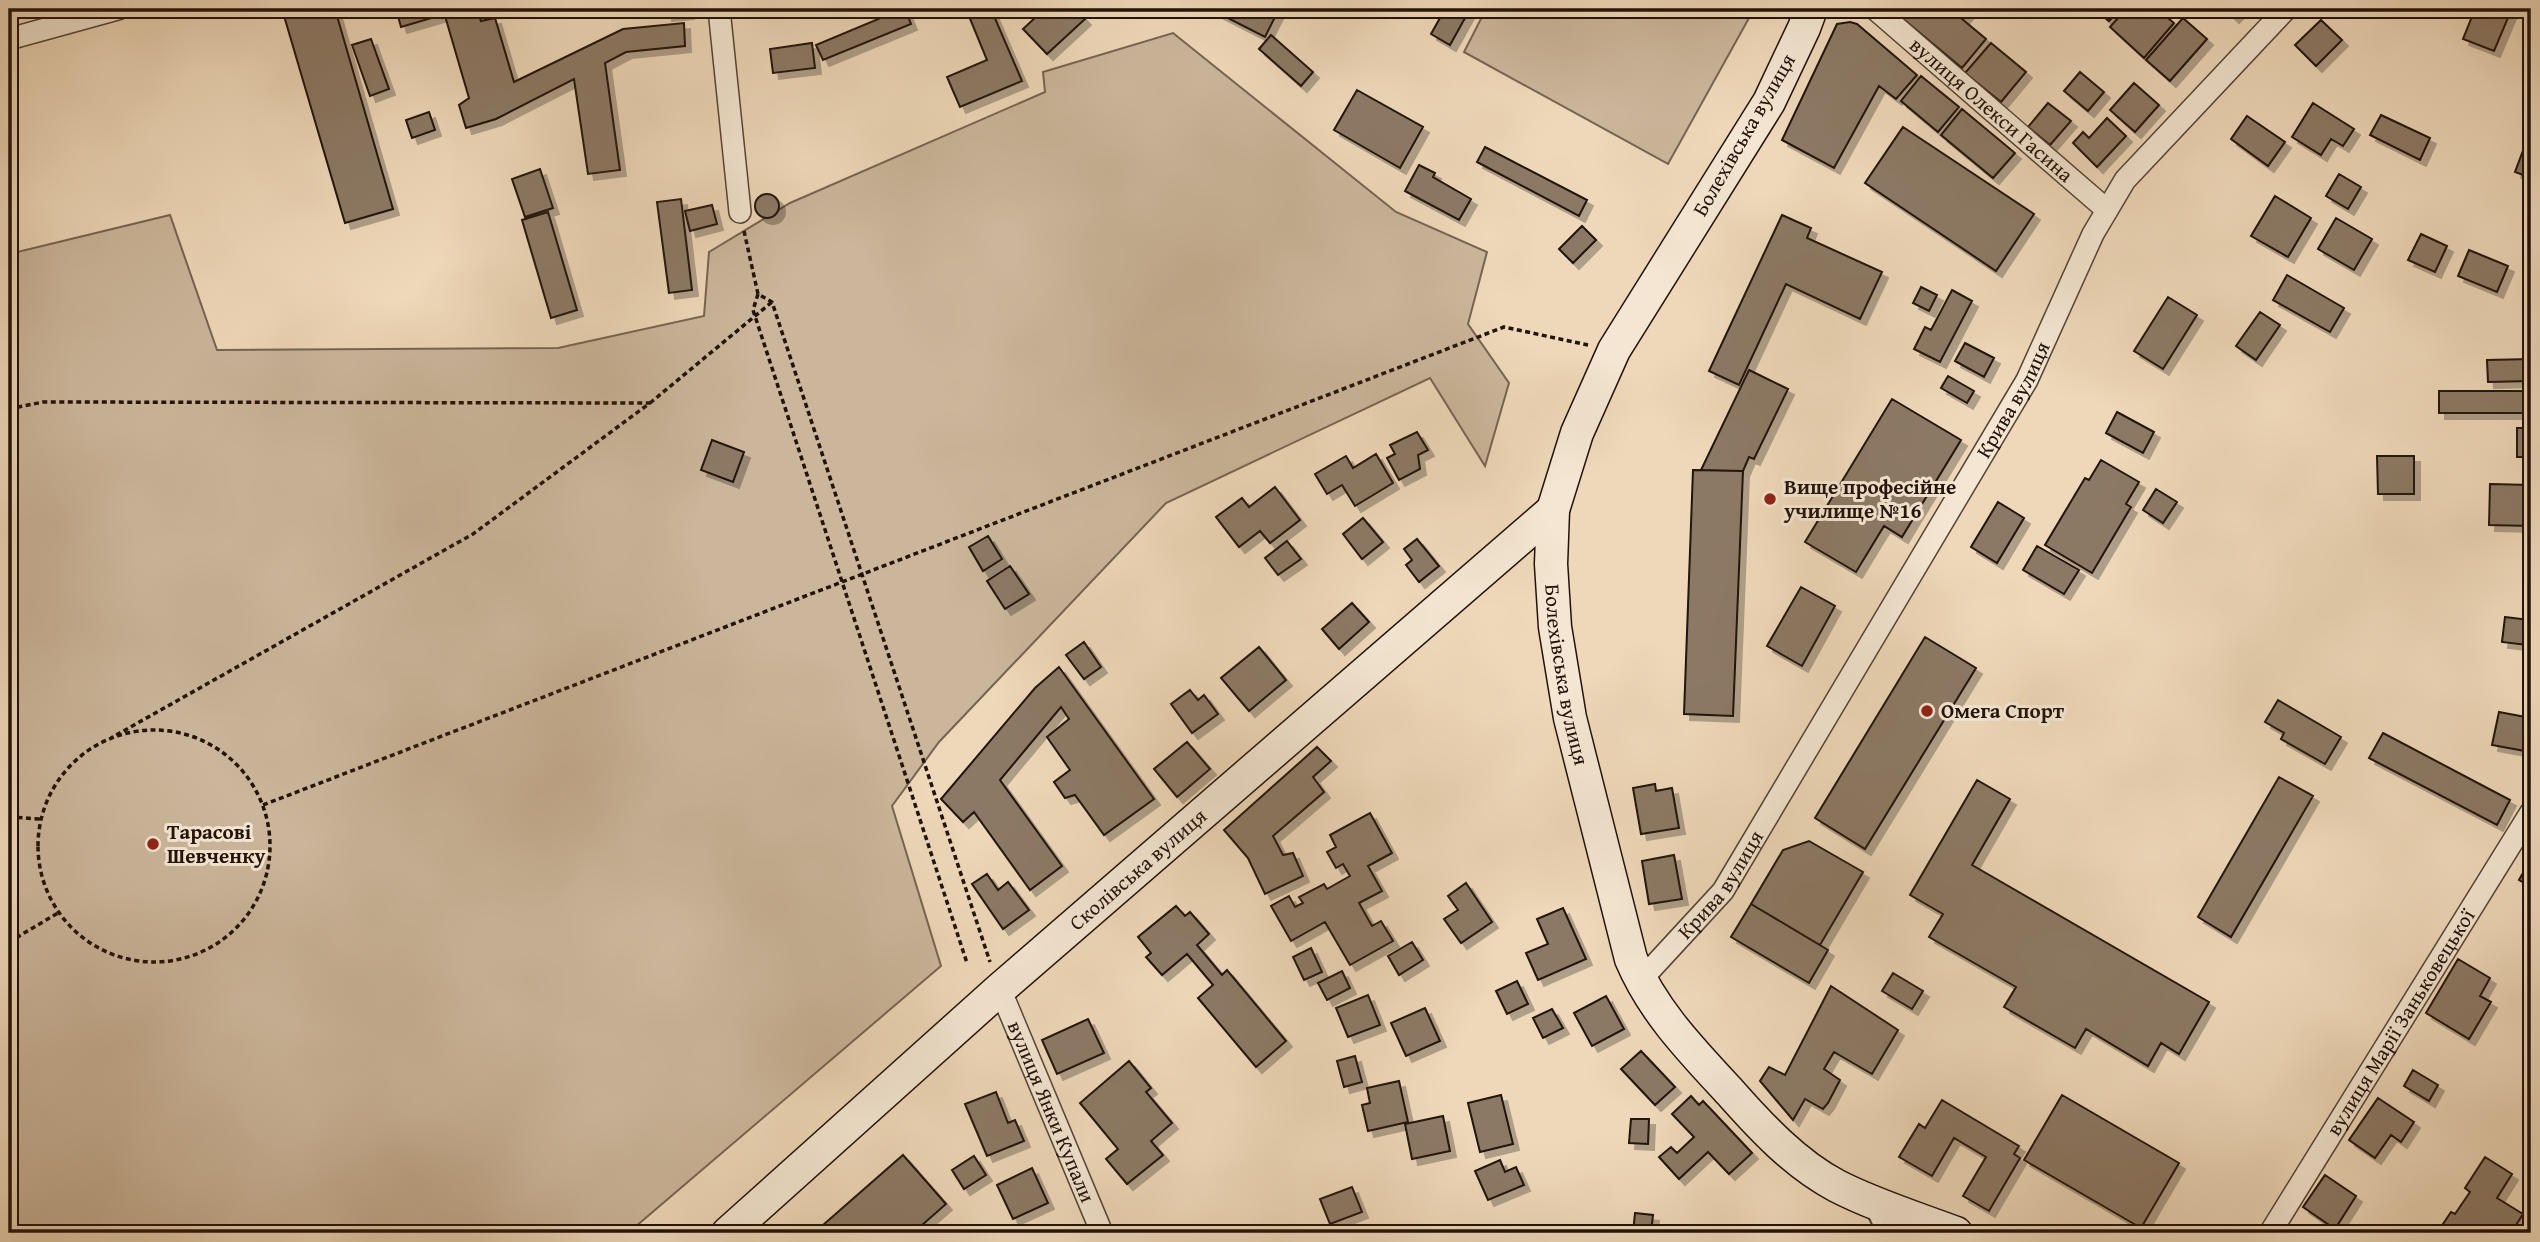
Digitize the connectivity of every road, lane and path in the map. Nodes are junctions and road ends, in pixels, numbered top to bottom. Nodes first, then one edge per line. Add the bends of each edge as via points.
1 (118, 9) edge
2 (719, 9) edge
3 (1811, 9) edge
4 (1875, 9) edge
5 (2286, 9) edge
6 (9, 39) edge
7 (2107, 210) junction
8 (740, 212) joint
9 (758, 294) junction
10 (772, 302) junction
11 (755, 316) junction
12 (1614, 350) junction
13 (650, 403) junction
14 (9, 409) edge
15 (1553, 510) junction
16 (861, 575) junction
17 (842, 582) junction
18 (111, 738) junction
19 (263, 805) junction
20 (2531, 812) edge
21 (9, 817) edge
22 (40, 819) junction
23 (58, 913) junction
24 (9, 942) edge
25 (967, 963) dead end
26 (1640, 981) junction
27 (1000, 989) junction
28 (1866, 1198) junction
29 (2531, 1224) edge
30 (728, 1233) edge
31 (1102, 1233) edge
32 (1884, 1233) edge
33 (1956, 1233) edge
34 (2270, 1233) edge
35 (2526, 1233) edge

1 - 6 street
2 - 8 street
3 - 12 main road, Болехівська вулиця via 1769,102
4 - 7 street, вулиця Олекси Гасина
5 - 7 street, Крива вулиця via 2125,180
7 - 26 street, Крива вулиця via 2028,380 1723,891
8 - 9 path
9 - 10 path
9 - 11 path via 752,310
10 - 11 path
10 - 16 path
11 - 13 path
11 - 17 path
12 - 15 main road, Болехівська вулиця via 1577,433
12 - 16 path via 1504,327
13 - 14 path via 43,402
13 - 18 path via 473,534
15 - 26 main road, Болехівська вулиця via 1555,627 1570,718
15 - 27 main road, Сколівська вулиця
16 - 17 path
16 - 27 path
17 - 19 path
17 - 25 path
18 - 19 path via 147,730 183,734 217,749 245,773
18 - 22 path via 79,757 55,785
19 - 23 path via 270,842 266,879 250,913 224,939 191,957 154,962 117,957 84,939
20 - 34 street, вулиця Марії Заньковецької
21 - 22 path
22 - 23 path via 37,851 43,883
23 - 24 path
26 - 28 main road, Болехівська вулиця via 1685,1044 1782,1146 1836,1186
27 - 30 main road, Сколівська вулиця
27 - 31 street, вулиця Янки Купали
28 - 32 lane
28 - 33 main road, Болехівська вулиця
29 - 35 lane

